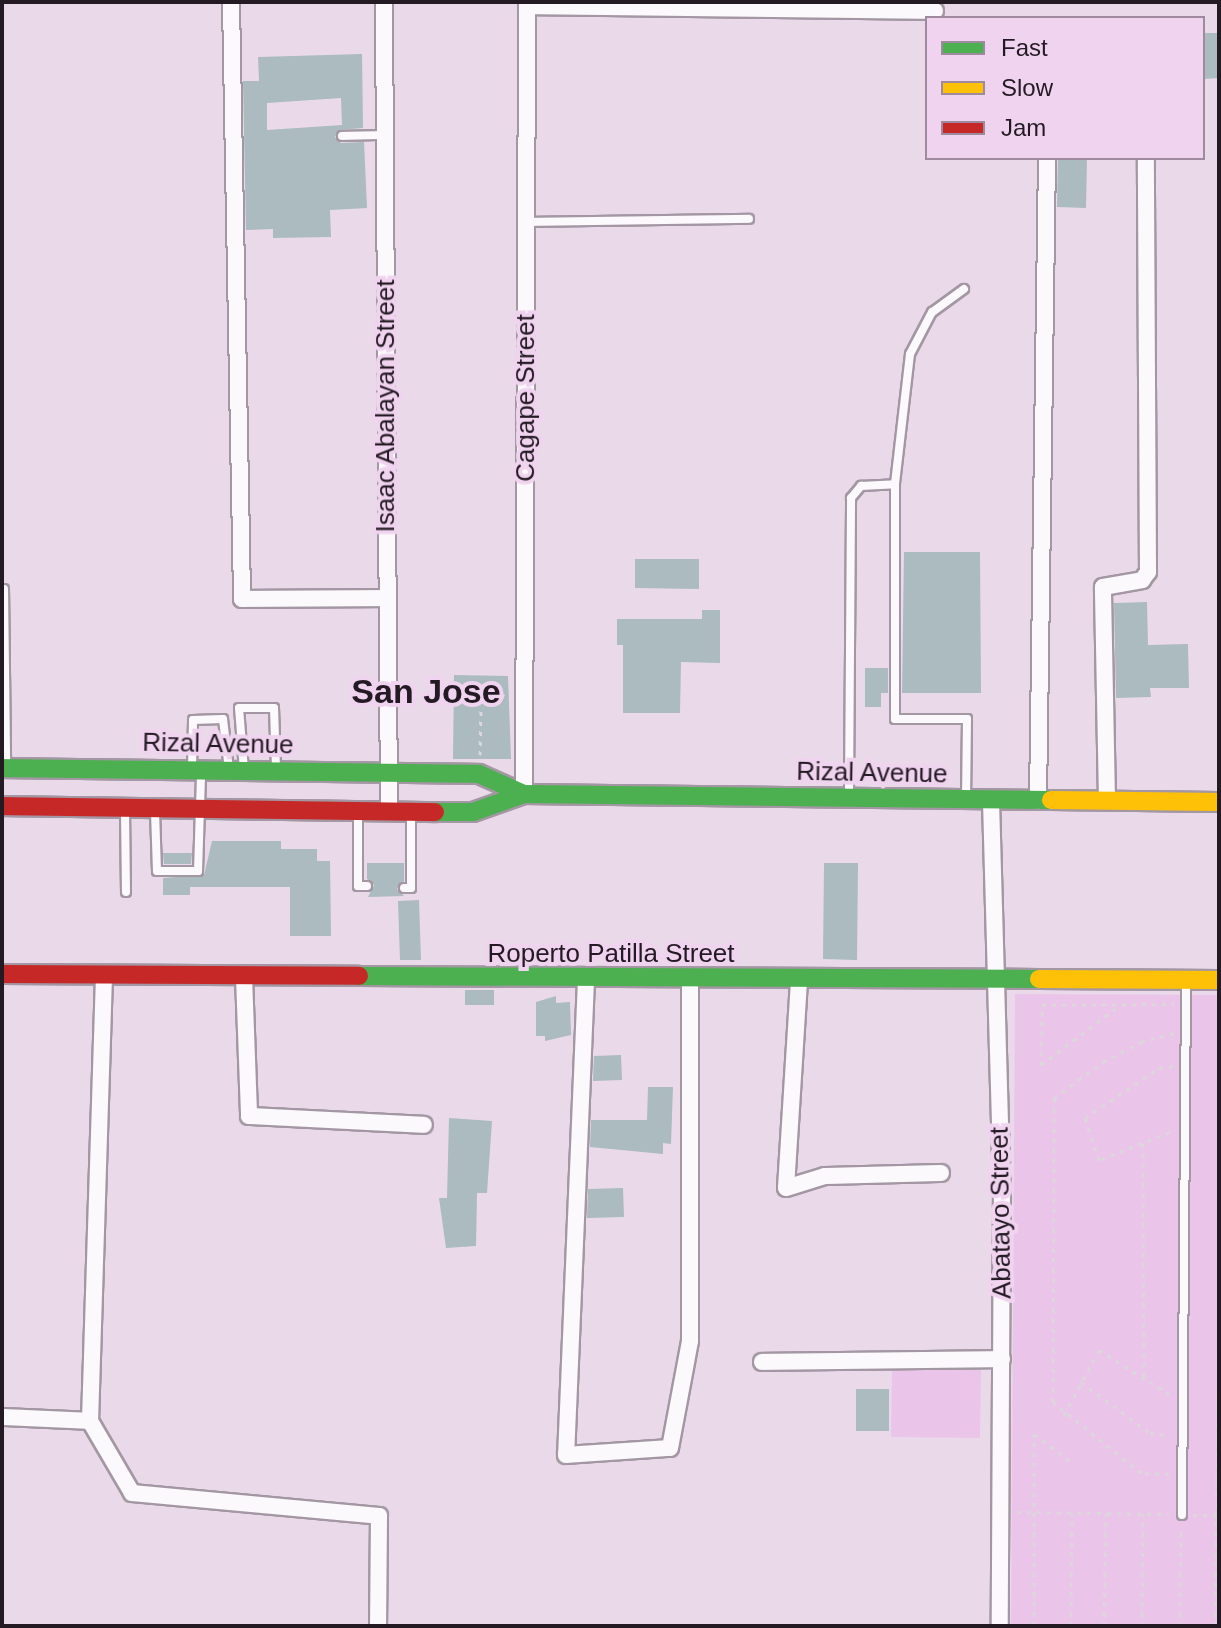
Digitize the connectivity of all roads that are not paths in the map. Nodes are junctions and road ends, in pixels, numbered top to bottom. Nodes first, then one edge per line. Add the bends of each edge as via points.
1 (231, 2) edge
2 (384, 2) edge
3 (527, 4) edge
4 (935, 11) dead end
5 (385, 135) junction
6 (342, 136) dead end
7 (1047, 160) edge
8 (1146, 160) edge
9 (749, 219) dead end
10 (526, 222) junction
11 (964, 289) dead end
12 (895, 484) junction
13 (4, 589) dead end
14 (386, 598) junction
15 (4, 768) edge
16 (196, 770) junction
17 (237, 771) junction
18 (276, 771) junction
19 (389, 773) junction
20 (524, 794) junction
21 (849, 798) junction
22 (966, 801) junction
23 (991, 801) junction
24 (1038, 801) junction
25 (1107, 801) junction
26 (1219, 802) edge
27 (2, 806) edge
28 (155, 806) junction
29 (201, 806) junction
30 (124, 807) junction
31 (358, 810) junction
32 (389, 810) junction
33 (411, 811) junction
34 (367, 886) dead end
35 (404, 888) dead end
36 (126, 892) dead end
37 (2, 974) edge
38 (104, 976) junction
39 (244, 977) junction
40 (586, 980) junction
41 (1186, 980) junction
42 (1219, 980) edge
43 (690, 981) junction
44 (799, 981) junction
45 (997, 981) junction
46 (424, 1125) dead end
47 (941, 1173) dead end
48 (1002, 1359) junction
49 (762, 1362) dead end
50 (2, 1417) edge
51 (90, 1421) junction
52 (1182, 1515) road end
53 (378, 1626) edge
54 (1000, 1626) edge

1 - 14 street via 242,599
2 - 5 street, Isaac Abalayan Street
3 - 4 street
3 - 10 street, Cagape Street
5 - 6 lane
5 - 14 street, Isaac Abalayan Street
7 - 24 street
8 - 25 street via 1148,572 1142,580 1103,587
9 - 10 lane
10 - 20 street, Cagape Street
11 - 12 lane via 932,312 910,354
12 - 21 lane via 861,486 851,498
12 - 22 lane via 895,719 967,719
13 - 15 lane
14 - 19 street, Isaac Abalayan Street
15 - 16 main road, Rizal Avenue
16 - 17 main road, Rizal Avenue
16 - 17 lane via 193,720 223,719
16 - 29 lane
17 - 18 main road, Rizal Avenue
17 - 18 lane via 239,708 274,708
18 - 19 main road, Rizal Avenue
19 - 20 main road, Rizal Avenue via 479,774
19 - 32 street, Isaac Abalayan Street
20 - 21 main road, Rizal Avenue
20 - 33 main road, Rizal Avenue via 473,812
21 - 22 main road, Rizal Avenue
22 - 23 main road, Rizal Avenue
23 - 24 main road, Rizal Avenue
23 - 45 street, Abatayo Street
24 - 25 main road, Rizal Avenue
25 - 26 main road, Rizal Avenue
27 - 30 main road, Rizal Avenue
28 - 29 main road, Rizal Avenue
28 - 29 lane via 157,871 198,871
28 - 30 main road, Rizal Avenue
29 - 31 main road, Rizal Avenue
30 - 36 lane
31 - 32 main road, Rizal Avenue
31 - 34 lane via 358,886
32 - 33 main road, Rizal Avenue
33 - 35 lane via 411,888
37 - 38 main road, Roperto Patilla Street
38 - 39 main road, Roperto Patilla Street
38 - 51 street
39 - 40 main road, Roperto Patilla Street
39 - 46 street via 249,1116
40 - 43 main road, Roperto Patilla Street
40 - 43 street via 566,1455 670,1448 690,1341
41 - 42 main road, Roperto Patilla Street
41 - 45 main road, Roperto Patilla Street
41 - 52 lane
43 - 44 main road, Roperto Patilla Street
44 - 45 main road, Roperto Patilla Street
44 - 47 street via 786,1188 825,1176
45 - 48 street, Abatayo Street
48 - 49 street
48 - 54 street, Abatayo Street
50 - 51 street
51 - 53 street via 132,1493 379,1516

